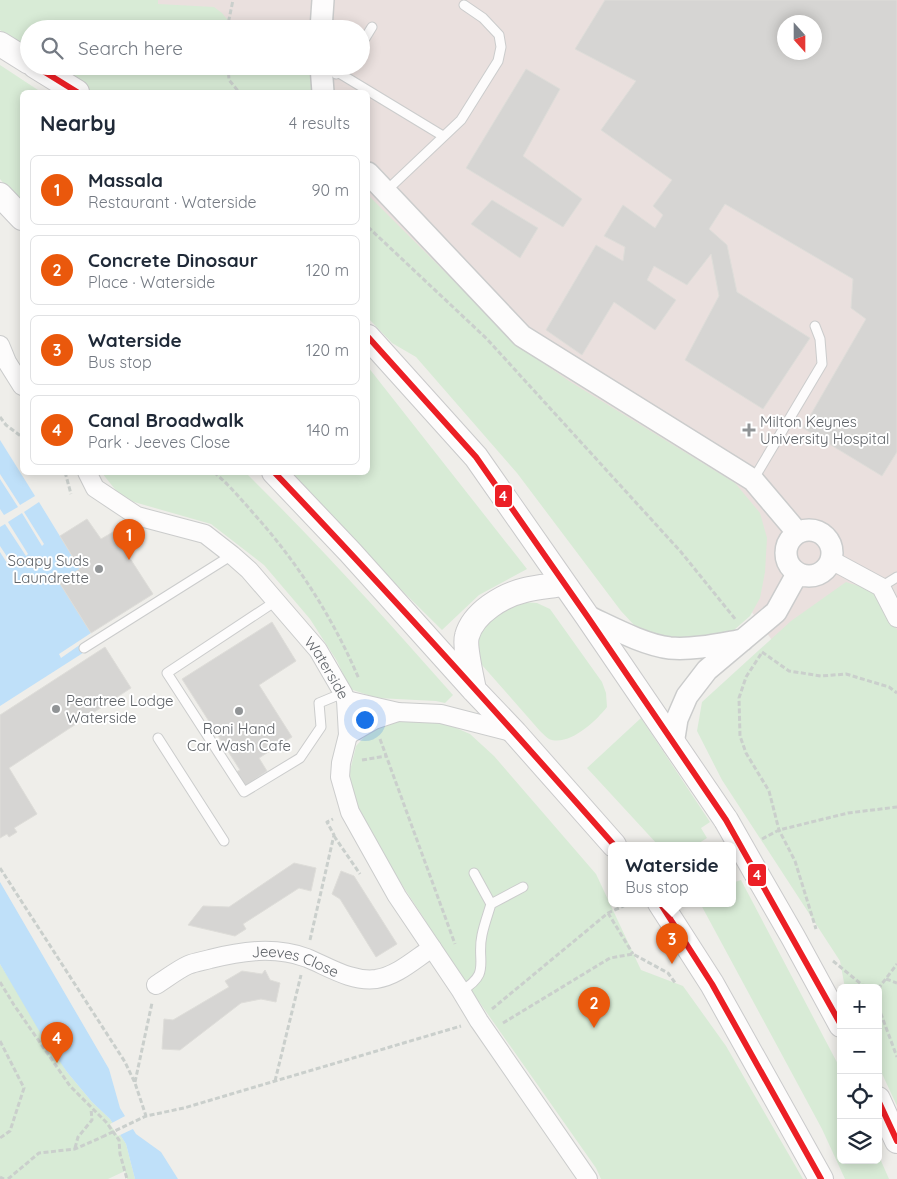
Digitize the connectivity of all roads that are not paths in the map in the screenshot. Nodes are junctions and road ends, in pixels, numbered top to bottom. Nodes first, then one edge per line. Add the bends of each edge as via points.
1 (323, 0) edge
2 (464, 5) dead end
3 (322, 20) edge
4 (372, 27) dead end
5 (370, 30) edge
6 (0, 44) edge
7 (20, 56) edge
8 (50, 75) edge
9 (326, 77) edge
10 (74, 90) edge
11 (352, 90) edge
12 (370, 99) edge
13 (444, 136) junction
14 (370, 175) edge
15 (385, 192) junction
16 (0, 195) edge
17 (20, 216) edge
18 (815, 326) dead end
19 (370, 339) edge
20 (0, 345) edge
21 (20, 383) edge
22 (88, 475) edge
23 (277, 475) edge
24 (753, 480) junction
25 (797, 532) junction
26 (232, 555) junction
27 (831, 560) junction
28 (797, 574) junction
29 (897, 577) edge
30 (563, 584) junction
31 (881, 587) junction
32 (276, 601) junction
33 (587, 616) junction
34 (897, 618) edge
35 (746, 637) junction
36 (84, 648) dead end
37 (474, 690) junction
38 (345, 696) junction
39 (398, 712) junction
40 (515, 733) junction
41 (348, 736) junction
42 (158, 738) dead end
43 (673, 744) junction
44 (224, 841) dead end
45 (611, 842) edge
46 (474, 873) dead end
47 (522, 887) dead end
48 (491, 904) junction
49 (664, 908) edge
50 (432, 948) junction
51 (461, 991) junction
52 (154, 992) road end
53 (837, 1018) edge
54 (882, 1108) edge
55 (897, 1141) edge
56 (588, 1179) edge
57 (821, 1179) edge

1 - 3 street
2 - 13 lane via 499,35 501,47 498,60 461,120
4 - 5 lane
6 - 7 main road
8 - 10 main road
9 - 11 lane
12 - 13 lane
13 - 15 lane
14 - 15 street
15 - 24 street via 522,336
16 - 17 main road
18 - 24 lane via 820,339 822,364
19 - 30 main road via 476,457
20 - 21 street
22 - 26 street, Waterside via 95,488 137,516 205,534
23 - 37 main road
24 - 25 street
25 - 27 street via 805,529 820,532 831,544
25 - 28 street via 787,542 785,557
26 - 32 street, Waterside
26 - 36 lane
27 - 28 street via 821,573 813,576
27 - 31 street
28 - 35 street via 776,612
29 - 31 lane
30 - 33 main road
30 - 37 main road via 512,594 488,608 473,622 466,638
31 - 34 street
32 - 38 street, Waterside via 318,650
32 - 38 lane via 167,673 244,792 300,758 321,727 319,704
33 - 35 street via 633,637 670,648 707,646
33 - 43 main road
35 - 43 street via 707,670 687,696 677,720
37 - 40 main road
38 - 39 street
38 - 41 street, Waterside
39 - 40 street via 442,714
39 - 41 street via 374,720
40 - 45 main road
41 - 50 street, Waterside via 340,777 350,812
42 - 44 lane
43 - 53 main road, bridge via 726,820
46 - 48 lane
47 - 48 lane
48 - 51 lane via 481,936 480,974 471,986
49 - 57 main road via 736,1024
50 - 51 street, Waterside
50 - 52 street, Jeeves Close via 398,971 377,979 359,978 286,952 258,950 236,953 189,965
51 - 56 street, Waterside
54 - 55 main road

